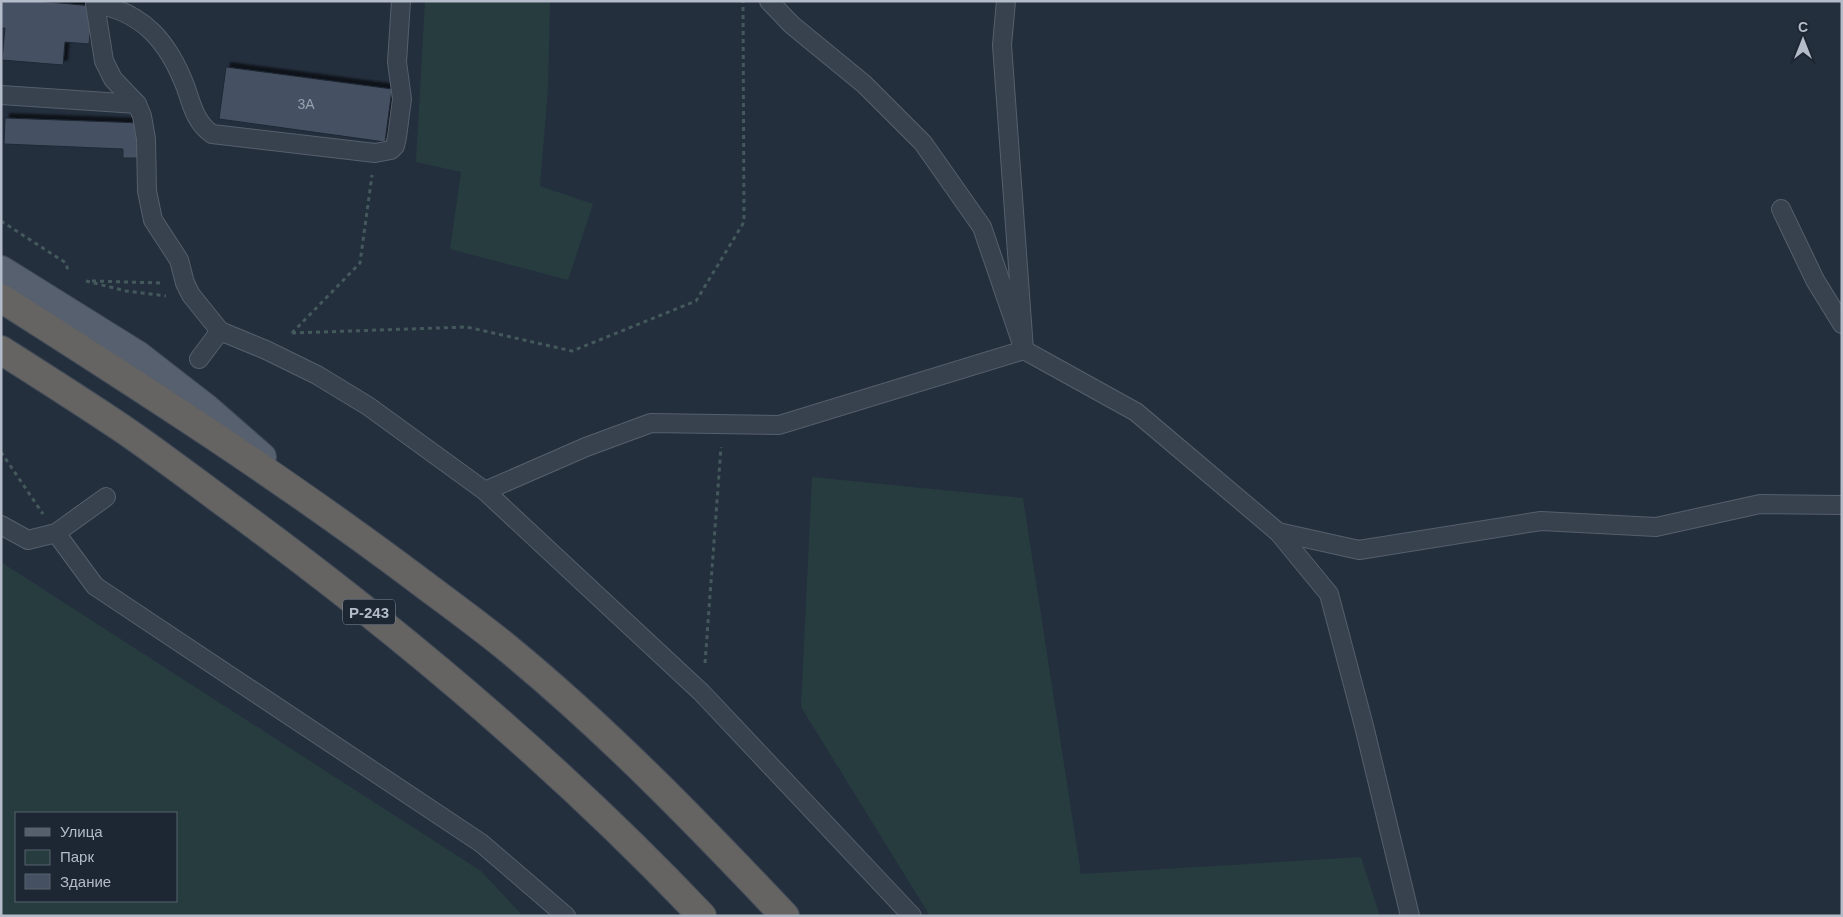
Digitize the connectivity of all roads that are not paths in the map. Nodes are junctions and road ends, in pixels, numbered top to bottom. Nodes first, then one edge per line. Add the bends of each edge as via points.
1 (401, 1) edge
2 (769, 1) edge
3 (1006, 1) edge
4 (1, 95) edge
5 (137, 104) junction
6 (1781, 209) dead end
7 (1, 270) edge
8 (1, 298) edge
9 (1842, 324) edge
10 (220, 331) junction
11 (1, 350) edge
12 (1024, 350) junction
13 (199, 359) dead end
14 (485, 491) junction
15 (106, 497) dead end
16 (311, 502) junction
17 (1842, 505) edge
18 (1, 525) edge
19 (1278, 532) junction
20 (56, 533) junction
21 (566, 916) edge
22 (702, 916) edge
23 (786, 916) edge
24 (912, 916) edge
25 (1410, 916) edge

1 - 5 lane via 397,62 402,99 395,146 390,150 375,153 212,134 197,120 173,62 145,23 117,8 96,4 104,61 113,79
2 - 12 lane via 792,25 864,84 923,143 982,226
3 - 12 lane via 1002,45
4 - 5 lane
5 - 10 lane via 145,128 148,207 179,260 185,283
6 - 9 lane via 1814,280
7 - 16 main road via 139,356 206,408
8 - 16 highway
10 - 13 lane
10 - 14 lane via 316,375 368,406
11 - 22 highway, Р-243 via 124,430 367,610 467,692 560,775
12 - 14 lane via 778,424 651,423
12 - 19 lane via 1136,412
14 - 24 lane via 702,694
15 - 20 lane
16 - 23 highway via 505,646 603,730 699,824
17 - 19 lane via 1760,504 1656,527 1541,520 1359,550
18 - 20 lane via 28,540
19 - 25 lane via 1329,594
20 - 21 lane via 95,586 482,843

